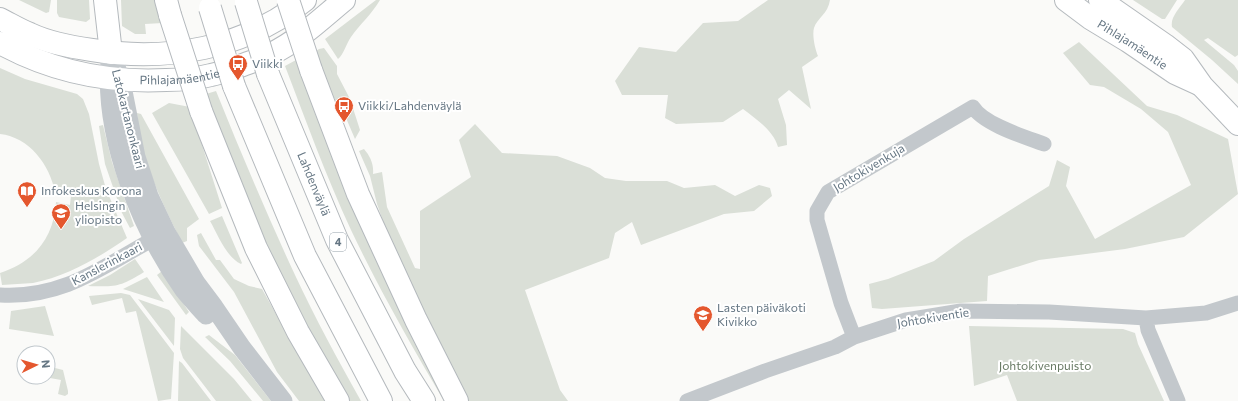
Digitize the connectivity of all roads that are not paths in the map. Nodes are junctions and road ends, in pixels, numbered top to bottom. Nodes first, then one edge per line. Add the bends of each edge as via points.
1 (105, 0) edge
2 (288, 0) edge
3 (305, 0) edge
4 (344, 0) edge
5 (1066, 0) edge
6 (1100, 0) edge
7 (246, 1) edge
8 (209, 4) edge
9 (168, 8) edge
10 (0, 19) edge
11 (0, 43) edge
12 (111, 53) junction
13 (115, 80) junction
14 (1202, 86) junction
15 (1238, 124) edge
16 (1044, 144) dead end
17 (159, 236) junction
18 (0, 295) edge
19 (1238, 303) edge
20 (1146, 318) junction
21 (854, 337) junction
22 (283, 401) edge
23 (338, 401) edge
24 (382, 401) edge
25 (424, 401) edge
26 (457, 401) edge
27 (687, 401) edge
28 (1178, 401) edge

1 - 12 main road
2 - 26 main road, bridge via 311,70 358,194 416,320
3 - 12 main road, Pihlajamäentie via 271,23 218,45 174,53
4 - 13 main road, Pihlajamäentie via 311,28 279,50 251,62 211,75 183,80
5 - 14 main road, Pihlajamäentie via 1175,73
6 - 14 main road, Pihlajamäentie via 1183,60
7 - 25 main road, Lahdenväylä / 4, bridge via 268,74 337,240 405,371
8 - 24 main road, bridge via 234,86 305,256
9 - 23 main road, bridge via 201,111 256,248 298,332
10 - 12 main road, Pihlajamäentie via 31,35 64,45
11 - 13 main road, Pihlajamäentie via 22,55 68,71
12 - 13 street, Latokartanonkaari
13 - 17 street, Latokartanonkaari via 110,107 121,157 134,195
14 - 15 main road, Pihlajamäentie
16 - 21 street, Johtokivenkuja via 990,122 976,113 973,107 828,192 817,211 817,220 841,303
17 - 18 street, Kanslerinkaari via 94,274 51,291
17 - 22 street, Latokartanonkaari via 185,291 206,316 242,348
19 - 20 street, Johtokiventie via 1206,313
20 - 21 street, Johtokiventie via 1049,312 961,311 906,320
20 - 28 street via 1148,330
21 - 27 street, Johtokiventie

